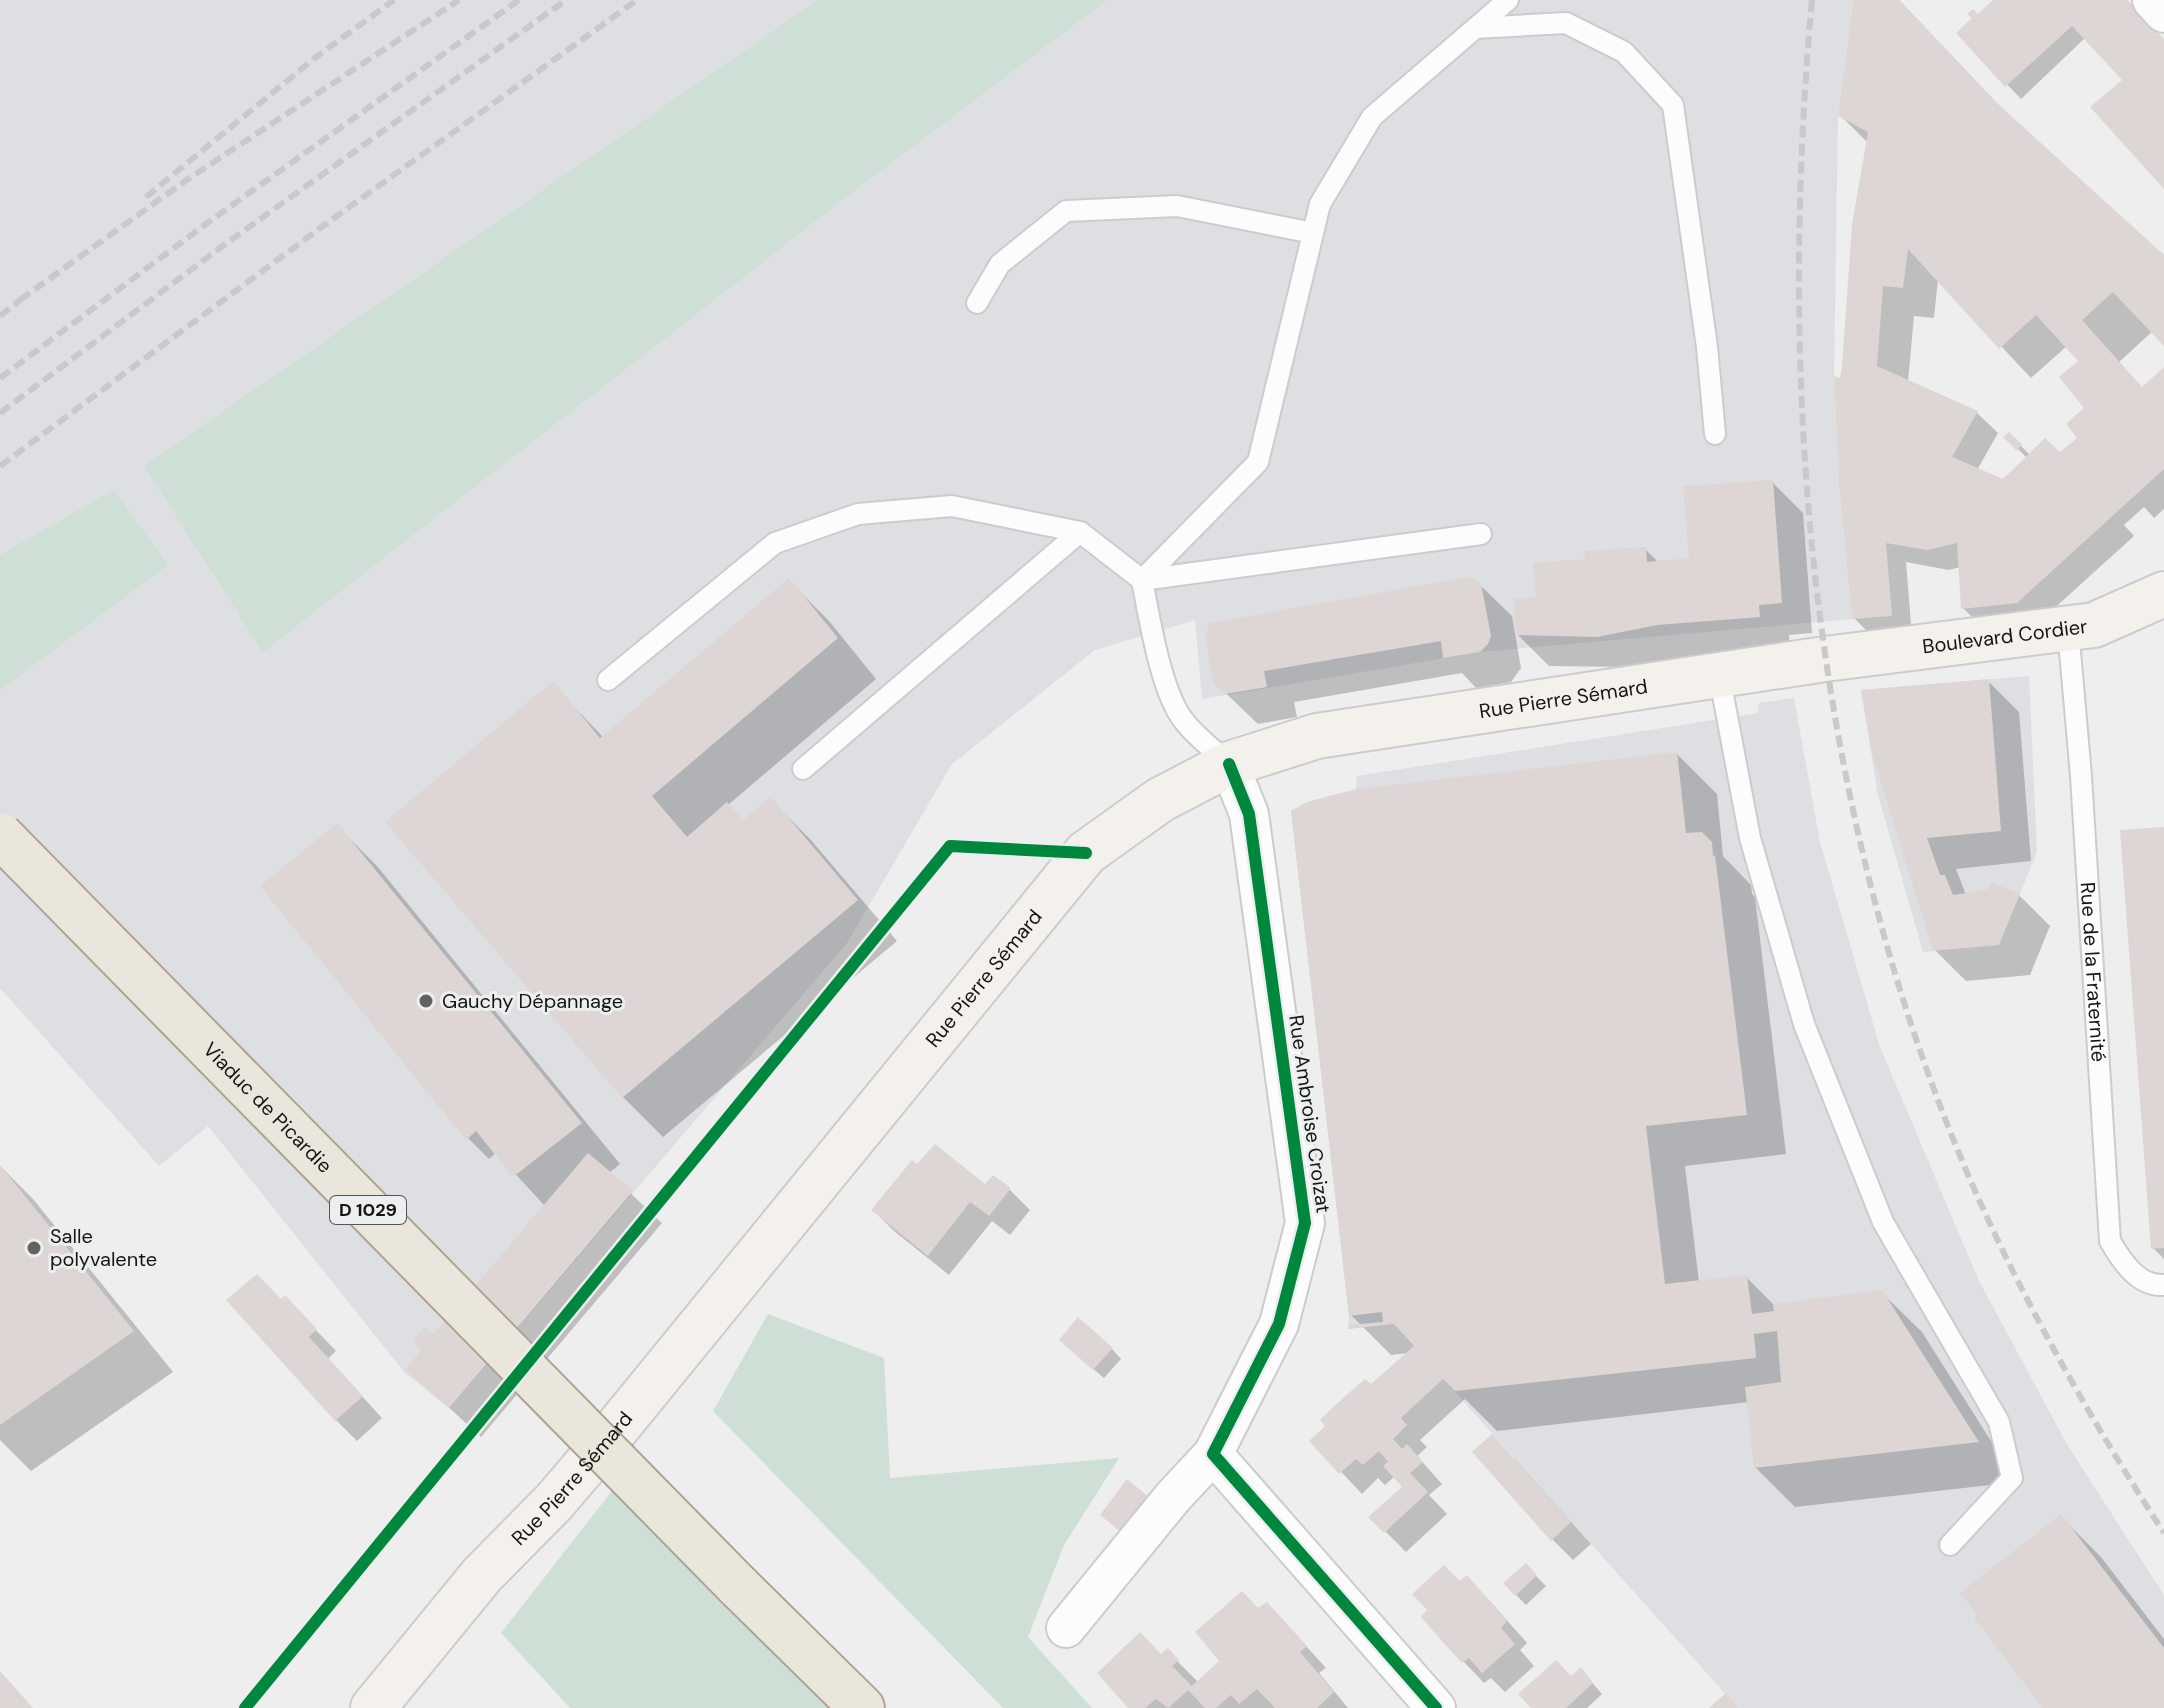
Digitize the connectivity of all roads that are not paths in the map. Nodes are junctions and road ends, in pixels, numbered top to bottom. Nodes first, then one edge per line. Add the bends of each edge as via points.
1 (1508, 0) edge
2 (2152, 0) edge
3 (2164, 13) edge
4 (1476, 28) junction
5 (1313, 233) junction
6 (977, 303) dead end
7 (1715, 434) dead end
8 (1080, 532) junction
9 (1481, 534) dead end
10 (1142, 580) junction
11 (2164, 594) edge
12 (2068, 629) junction
13 (1840, 657) joint
14 (1719, 674) junction
15 (608, 680) dead end
16 (1229, 764) junction
17 (803, 769) dead end
18 (0, 835) edge
19 (2164, 1285) edge
20 (1213, 1454) junction
21 (1950, 1545) dead end
22 (1066, 1628) dead end
23 (373, 1708) edge
24 (862, 1708) edge
25 (1436, 1708) edge

1 - 4 lane
2 - 3 street
4 - 5 lane via 1372,117 1320,204
4 - 7 lane via 1566,23 1624,52 1673,105
5 - 6 lane via 1177,206 1066,211 1000,264
5 - 10 lane via 1258,462
8 - 10 lane
8 - 15 lane via 952,506 858,514 775,543
8 - 17 lane
9 - 10 lane
10 - 16 lane via 1162,672 1182,720
11 - 12 main road, Boulevard Cordier via 2094,625
12 - 13 main road, Boulevard Cordier
12 - 19 lane, Rue de la Fraternité via 2110,1241 2125,1266
13 - 14 main road, Rue Pierre Sémard
14 - 16 main road, Rue Pierre Sémard via 1317,736
14 - 21 lane via 1750,838 1804,1024 1883,1222 1999,1422 2012,1478
16 - 20 street, Rue Ambroise Croizat via 1249,814 1305,1223 1279,1324
16 - 23 main road, Rue Pierre Sémard via 1160,800 1086,853 607,1440 482,1575
18 - 24 main road, Viaduc de Picardie / D 1029, bridge
20 - 22 street, Rue Ambroise Croizat
20 - 25 street

